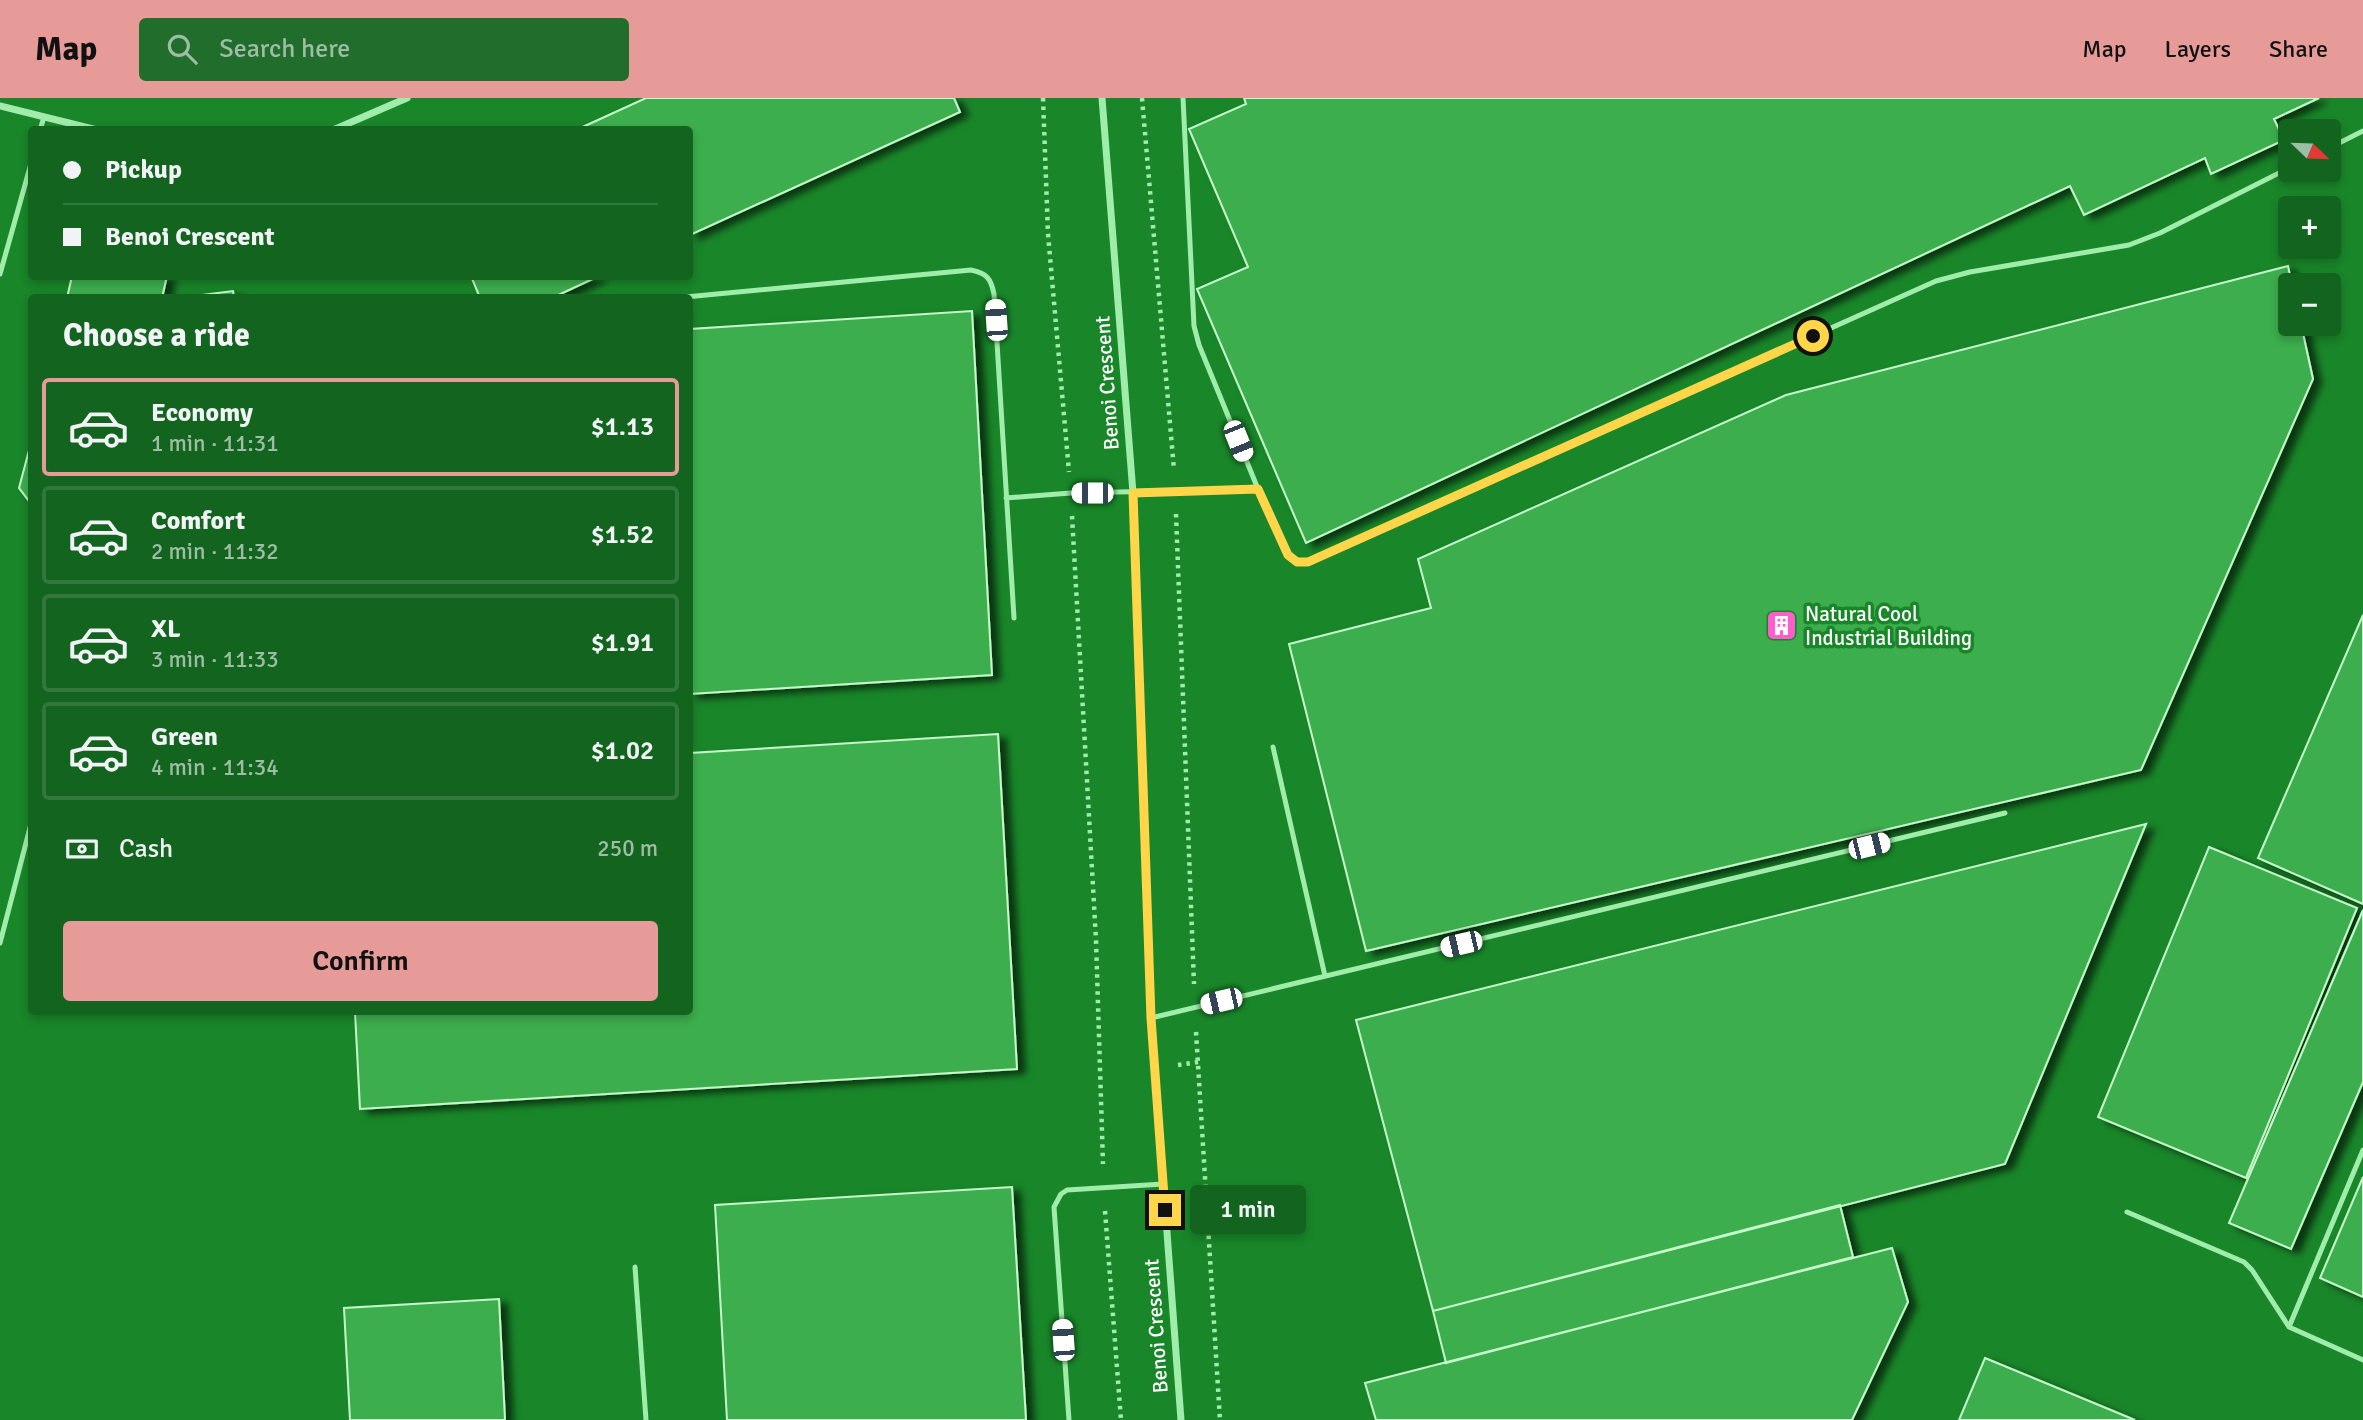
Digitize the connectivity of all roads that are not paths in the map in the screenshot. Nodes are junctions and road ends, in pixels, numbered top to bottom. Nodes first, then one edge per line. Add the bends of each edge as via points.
1 (407, 98) edge
2 (1102, 98) edge
3 (1183, 98) edge
4 (0, 106) edge
5 (44, 117) junction
6 (41, 126) edge
7 (81, 126) edge
8 (343, 126) edge
9 (2363, 131) edge
10 (2342, 142) edge
11 (28, 174) edge
12 (2278, 174) edge
13 (0, 274) edge
14 (693, 296) edge
15 (1258, 489) junction
16 (1133, 493) junction
17 (1006, 498) junction
18 (1014, 618) dead end
19 (1273, 747) dead end
20 (2006, 813) dead end
21 (28, 835) edge
22 (0, 943) edge
23 (1325, 976) junction
24 (1151, 1018) junction
25 (2363, 1150) edge
26 (1163, 1184) junction
27 (2127, 1212) dead end
28 (635, 1267) dead end
29 (2289, 1327) junction
30 (2363, 1360) edge
31 (646, 1420) edge
32 (1069, 1420) edge
33 (1181, 1420) edge

1 - 8 street
2 - 16 street, Benoi Crescent
3 - 15 lane via 1194,326
4 - 5 street
5 - 6 lane
5 - 7 street
9 - 10 lane
11 - 13 lane
12 - 15 lane via 2129,245 1936,281 1308,562 1297,562 1288,555
14 - 17 lane via 983,272 992,281 994,294
15 - 16 lane
16 - 17 lane
16 - 24 street, Benoi Crescent
17 - 18 lane
19 - 23 lane
20 - 23 lane
21 - 22 lane
23 - 24 lane
24 - 26 street, Benoi Crescent
25 - 29 lane
26 - 32 lane via 1067,1190 1054,1207
26 - 33 street, Benoi Crescent
27 - 29 lane via 2244,1262
28 - 31 lane
29 - 30 lane

